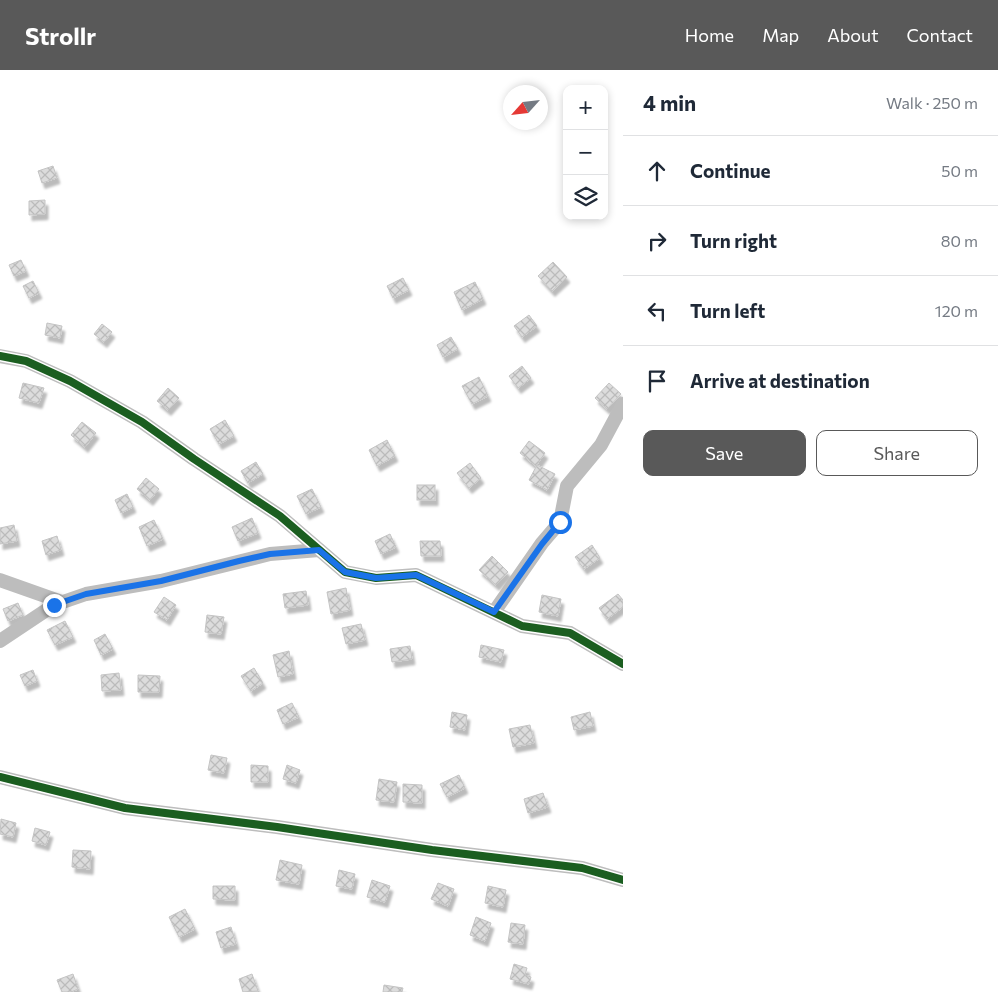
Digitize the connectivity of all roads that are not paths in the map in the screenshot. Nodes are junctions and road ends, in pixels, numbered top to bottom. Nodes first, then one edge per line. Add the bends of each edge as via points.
1 (0, 356) edge
2 (623, 404) edge
3 (319, 550) junction
4 (0, 580) edge
5 (62, 602) junction
6 (494, 612) junction
7 (0, 641) edge
8 (623, 664) edge
9 (0, 777) edge
10 (623, 880) edge

1 - 3 street via 26,361 70,381 142,422 280,516
2 - 6 street via 601,445 567,486 560,522
3 - 5 street via 270,554
3 - 6 street via 345,572 376,578 416,575
4 - 5 street
5 - 7 street
6 - 8 street via 522,626 570,633
9 - 10 street via 125,808 582,868

